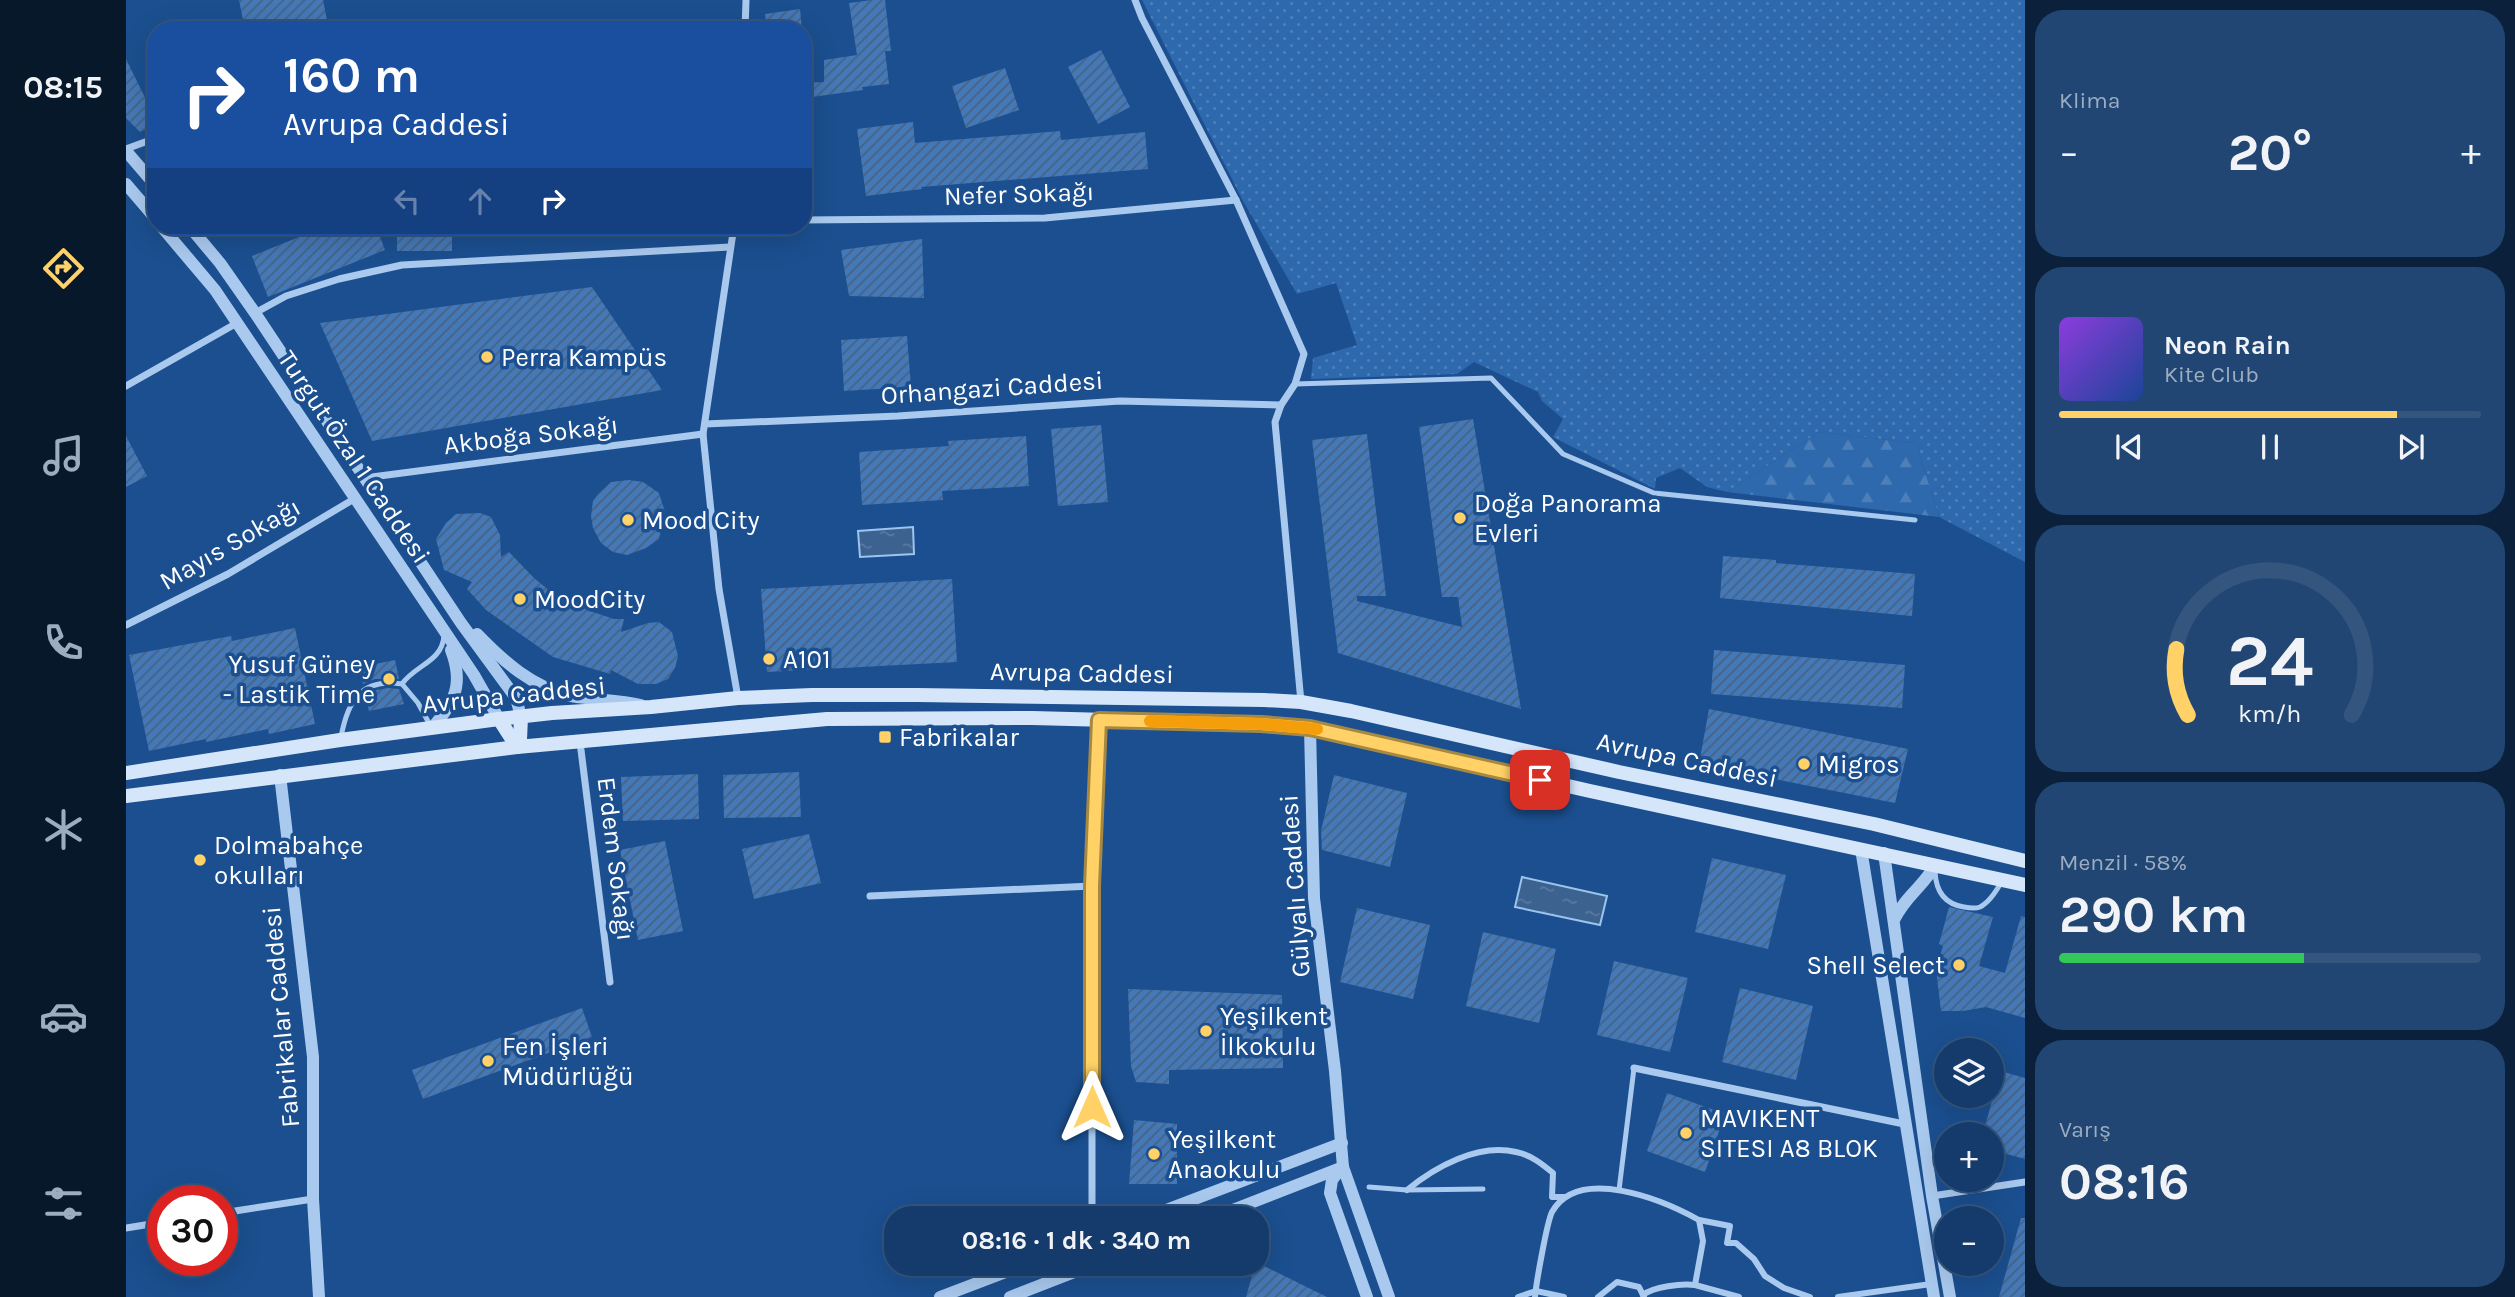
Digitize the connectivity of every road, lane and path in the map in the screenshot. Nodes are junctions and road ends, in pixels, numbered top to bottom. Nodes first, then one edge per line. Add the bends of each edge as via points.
1 (746, 0) edge
2 (1135, 0) edge
3 (745, 21) edge
4 (147, 142) edge
5 (126, 150) edge
6 (147, 175) edge
7 (126, 184) edge
8 (1236, 200) junction
9 (147, 208) edge
10 (812, 220) edge
11 (169, 235) edge
12 (197, 235) edge
13 (732, 235) edge
14 (730, 247) junction
15 (255, 313) junction
16 (237, 323) junction
17 (1295, 384) junction
18 (126, 386) edge
19 (1281, 405) junction
20 (705, 424) junction
21 (703, 434) junction
22 (364, 478) junction
23 (354, 499) junction
24 (1915, 520) dead end
25 (461, 623) junction
26 (126, 625) edge
27 (445, 633) junction
28 (402, 684) junction
29 (737, 698) junction
30 (1301, 702) junction
31 (652, 707) junction
32 (521, 717) junction
33 (499, 719) junction
34 (1099, 720) junction
35 (432, 728) junction
36 (1310, 728) junction
37 (340, 740) junction
38 (580, 741) junction
39 (517, 747) junction
40 (126, 773) edge
41 (280, 775) junction
42 (126, 796) edge
43 (1874, 824) junction
44 (1861, 849) junction
45 (1884, 853) junction
46 (2025, 861) edge
47 (1935, 865) junction
48 (2002, 880) junction
49 (2025, 885) edge
50 (1092, 886) junction
51 (870, 896) dead end
52 (1894, 921) junction
53 (610, 982) dead end
54 (1634, 1068) joint
55 (1904, 1124) junction
56 (1342, 1143) junction
57 (1343, 1167) junction
58 (2025, 1182) edge
59 (1369, 1187) dead end
60 (1483, 1189) dead end
61 (1406, 1190) junction
62 (1619, 1190) junction
63 (1932, 1196) junction
64 (1565, 1197) junction
65 (313, 1199) junction
66 (1092, 1206) edge
67 (1177, 1206) edge
68 (1243, 1206) edge
69 (238, 1211) edge
70 (1699, 1220) junction
71 (147, 1225) edge
72 (126, 1228) edge
73 (995, 1276) edge
74 (1065, 1276) edge
75 (1695, 1285) junction
76 (1933, 1291) edge
77 (1536, 1294) edge
78 (1644, 1296) edge
79 (319, 1297) edge
80 (940, 1297) edge
81 (1010, 1297) edge
82 (1367, 1297) edge
83 (1389, 1297) edge
84 (1518, 1297) edge
85 (1564, 1297) edge
86 (1598, 1297) edge
87 (1739, 1297) edge
88 (1810, 1297) edge
89 (1838, 1297) edge
90 (1950, 1297) edge

1 - 3 street
2 - 8 street
4 - 5 street
5 - 6 street
7 - 9 street
8 - 10 street, Nefer Sokağı via 1045,218
8 - 17 street via 1304,354
11 - 16 street, Turgut Özal 1 Caddesi
12 - 15 street, Turgut Özal 1 Caddesi
13 - 14 street
14 - 15 street via 402,265 286,296
14 - 20 street
15 - 22 street, Turgut Özal 1 Caddesi
16 - 18 street
16 - 23 street, Turgut Özal 1 Caddesi
17 - 19 street
17 - 24 lane via 1491,378 1563,454 1654,493
19 - 20 street, Orhangazi Caddesi via 1120,401
19 - 30 street via 1275,422 1276,444
20 - 21 street
21 - 22 street, Akboğa Sokağı
21 - 29 street via 719,589
22 - 25 street, Turgut Özal 1 Caddesi
23 - 26 street, Mayıs Sokağı via 228,574
23 - 27 street, Turgut Özal 1 Caddesi
25 - 31 street via 521,674 546,687 567,695
25 - 32 street, Turgut Özal 1 Caddesi via 516,698
27 - 28 lane via 441,652
27 - 33 street, Turgut Özal 1 Caddesi
27 - 35 street via 457,680 447,711
28 - 35 lane
28 - 37 lane via 364,689 346,711
29 - 30 main road, Avrupa Caddesi via 917,695
29 - 31 main road, Avrupa Caddesi
30 - 43 main road, Avrupa Caddesi
31 - 32 main road, Avrupa Caddesi
32 - 33 main road, Avrupa Caddesi
32 - 39 main road
33 - 35 main road, Avrupa Caddesi
33 - 39 main road
34 - 36 main road, Avrupa Caddesi
34 - 38 main road, Avrupa Caddesi via 827,719
34 - 50 street
35 - 37 main road, Avrupa Caddesi
36 - 44 main road, Avrupa Caddesi
36 - 56 street, Gülyalı Caddesi via 1314,898
37 - 40 main road, Avrupa Caddesi
38 - 39 main road, Avrupa Caddesi
38 - 53 street, Erdem Sokağı
39 - 41 main road, Avrupa Caddesi
41 - 42 main road, Avrupa Caddesi
41 - 65 street, Fabrikalar Caddesi via 313,1057
43 - 44 main road
43 - 45 main road
43 - 46 main road, Avrupa Caddesi
44 - 45 main road, Avrupa Caddesi
44 - 55 street
45 - 47 main road, Avrupa Caddesi
45 - 52 street
47 - 48 main road, Avrupa Caddesi
47 - 48 lane via 1936,885 1952,905 1981,907
47 - 52 street via 1904,901
48 - 49 main road, Avrupa Caddesi
50 - 51 street
50 - 66 street
52 - 63 street
54 - 55 street
54 - 62 lane
55 - 76 street
56 - 57 street, Gülyalı Caddesi
56 - 67 street
57 - 68 street
57 - 82 street, Gülyalı Caddesi via 1332,1180 1330,1193
57 - 83 street, Gülyalı Caddesi
58 - 63 street
59 - 61 lane
60 - 61 lane
61 - 64 street via 1429,1172 1492,1150 1517,1152 1538,1161 1553,1173 1552,1196
62 - 64 street via 1582,1189
62 - 70 street
63 - 90 street
64 - 77 street via 1551,1214
65 - 69 street
65 - 79 street, Fabrikalar Caddesi
70 - 75 street via 1703,1241
70 - 88 street via 1730,1226 1727,1243 1736,1243 1765,1276
71 - 72 street
73 - 80 street
74 - 81 street
75 - 78 street via 1662,1287
75 - 87 street
76 - 89 street
77 - 84 street
77 - 85 street
78 - 86 street via 1639,1287 1617,1282

